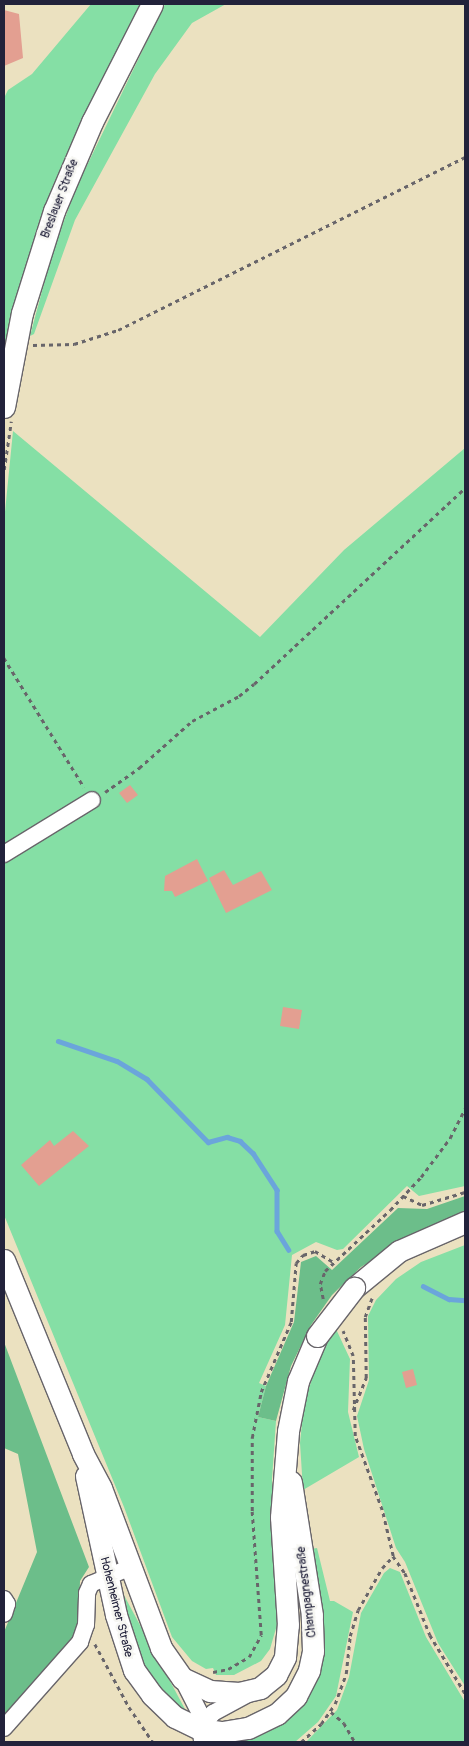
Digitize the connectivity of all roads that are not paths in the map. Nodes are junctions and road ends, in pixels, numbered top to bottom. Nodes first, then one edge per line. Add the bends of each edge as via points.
1 (152, 4) edge
2 (4, 407) edge
3 (92, 800) road end
4 (4, 854) edge
5 (465, 1222) edge
6 (4, 1260) edge
7 (83, 1454) junction
8 (286, 1461) junction
9 (131, 1567) junction
10 (107, 1576) junction
11 (4, 1599) edge
12 (4, 1614) edge
13 (182, 1678) junction
14 (254, 1691) junction
15 (4, 1728) edge
16 (201, 1736) edge

1 - 2 main road, Breslauer Straße via 92,122 60,194 40,250
3 - 4 street
5 - 8 main road, Champagnestraße, bridge via 399,1252 354,1288 317,1336 293,1398
6 - 7 main road, Hohenheimer Straße
7 - 9 main road, Hohenheimer Straße via 101,1488
7 - 10 main road, Hohenheimer Straße
8 - 14 main road, Champagnestraße via 281,1517 288,1625 286,1648 276,1675
8 - 16 main road, Champagnestraße via 312,1615 313,1651 309,1670 290,1703 270,1719 239,1730
9 - 10 street
9 - 13 main road, Hohenheimer Straße via 162,1648
10 - 15 street via 88,1588 85,1631 75,1648
10 - 16 main road, Hohenheimer Straße via 122,1638 138,1676 167,1710
11 - 12 street via 7,1604
13 - 14 main road via 210,1691
13 - 16 street, Hohenheimer Straße via 197,1708
14 - 16 street, Champagnestraße via 213,1713

